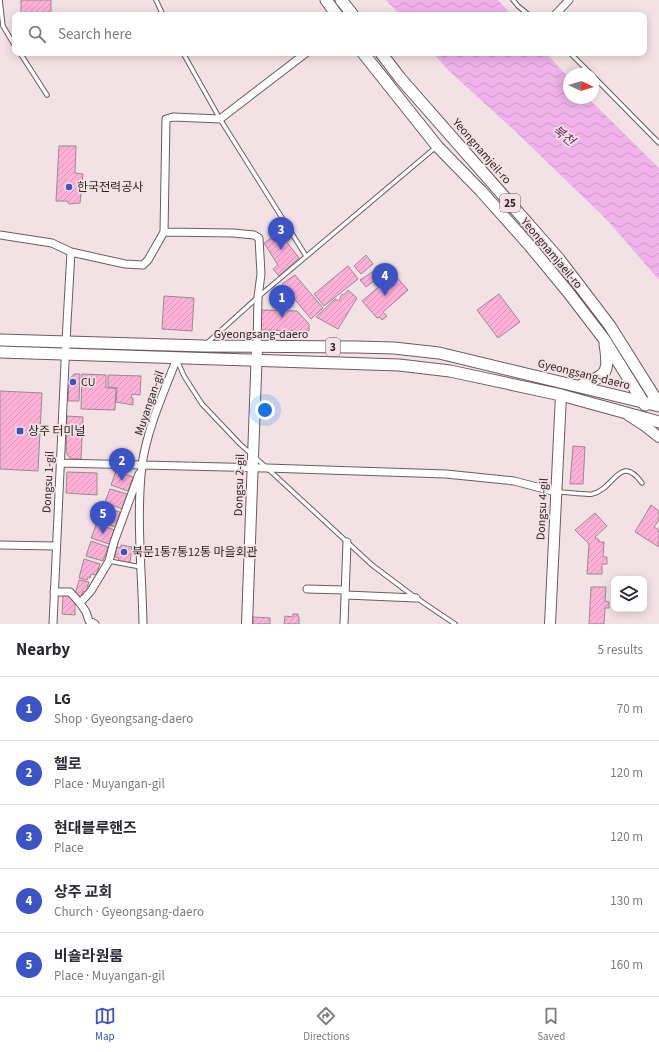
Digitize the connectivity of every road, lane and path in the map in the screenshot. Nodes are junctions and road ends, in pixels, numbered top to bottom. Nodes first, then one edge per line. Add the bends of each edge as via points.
1 (0, 0) edge
2 (156, 0) edge
3 (326, 0) edge
4 (341, 0) edge
5 (513, 0) edge
6 (569, 0) edge
7 (162, 12) edge
8 (335, 12) edge
9 (351, 12) edge
10 (525, 12) edge
11 (558, 12) edge
12 (12, 41) edge
13 (22, 56) edge
14 (185, 56) edge
15 (302, 56) edge
16 (365, 56) edge
17 (383, 56) edge
18 (573, 56) edge
19 (585, 68) edge
20 (599, 82) edge
21 (47, 95) dead end
22 (220, 119) junction
23 (659, 142) edge
24 (437, 146) junction
25 (164, 232) junction
26 (0, 235) edge
27 (71, 252) junction
28 (306, 256) junction
29 (258, 297) junction
30 (604, 339) junction
31 (0, 340) edge
32 (66, 341) junction
33 (204, 346) junction
34 (257, 347) junction
35 (0, 352) edge
36 (65, 353) junction
37 (177, 358) junction
38 (256, 362) junction
39 (579, 386) junction
40 (561, 395) junction
41 (643, 402) junction
42 (659, 405) edge
43 (623, 412) junction
44 (658, 423) edge
45 (659, 437) edge
46 (253, 456) junction
47 (60, 463) junction
48 (142, 465) junction
49 (253, 468) junction
50 (267, 468) junction
51 (642, 483) dead end
52 (556, 492) junction
53 (347, 542) junction
54 (0, 545) edge
55 (56, 546) junction
56 (109, 560) junction
57 (141, 567) junction
58 (307, 589) dead end
59 (54, 592) junction
60 (346, 593) junction
61 (416, 598) junction
62 (80, 603) junction
63 (91, 623) edge
64 (53, 624) edge
65 (143, 624) edge
66 (248, 624) edge
67 (344, 624) edge
68 (455, 624) edge
69 (550, 624) edge

1 - 12 lane via 2,26
2 - 7 lane
3 - 8 main road
4 - 9 main road
5 - 10 lane
6 - 11 street
13 - 21 lane
14 - 22 lane
15 - 22 street
16 - 24 main road, Yeongnamjaeil-ro
17 - 42 main road, Yeongnamjeil-ro / 25 via 559,259 610,326
18 - 19 lane
20 - 23 lane
22 - 25 street via 166,119
22 - 28 lane
24 - 28 lane
24 - 30 main road, Yeongnamjaeil-ro via 530,246
25 - 27 street via 143,265 125,264
25 - 29 street via 234,233 259,238 261,274
26 - 27 street via 52,243
27 - 32 street, Dongsu 1-gil
28 - 29 lane
29 - 33 lane
29 - 34 street
30 - 39 main road via 607,363 605,372 600,378
30 - 41 main road, Yeongnamjaeil-ro
31 - 32 main road, Gyeongsang-daero / 3
32 - 33 main road, Gyeongsang-daero / 3
32 - 36 street, Dongsu 1-gil
33 - 34 main road, Gyeongsang-daero / 3
34 - 38 street, Dongsu 2-gil
34 - 39 main road, Gyeongsang-daero / 3 via 363,347 439,352
35 - 36 main road, 3
36 - 37 main road, 3
36 - 47 street, Dongsu 1-gil
37 - 38 main road, 3
37 - 46 lane via 184,376 202,404
37 - 48 street, Muyangan-gil via 148,436
38 - 40 main road, 3 via 399,365 450,371
38 - 46 street, Dongsu 2-gil
39 - 41 main road, Gyeongsang-daero / 3
40 - 43 main road, 3
40 - 52 street, Dongsu 4-gil
41 - 42 main road, Gyeongsang-daero / 3
41 - 44 main road, Yeongnamjaeil-ro
43 - 44 main road, 3
43 - 45 street
46 - 49 street, Dongsu 2-gil
46 - 50 lane
47 - 48 street
47 - 55 street, Dongsu 1-gil
48 - 49 street
48 - 56 street
48 - 57 street, Muyangan-gil
49 - 50 street
49 - 66 street, Dongsu 2-gil
50 - 52 street via 446,474 514,481
50 - 53 lane
51 - 52 lane via 637,475 625,471 592,494
52 - 69 street, Dongsu 4-gil
53 - 60 street
53 - 61 lane via 372,565
54 - 55 street
55 - 59 street, Dongsu 1-gil
56 - 57 lane
56 - 62 street
57 - 65 street, Muyangan-gil
58 - 60 street
59 - 62 street via 70,592
59 - 64 street, Dongsu 1-gil
60 - 61 street
60 - 67 street
61 - 68 lane
62 - 63 street

